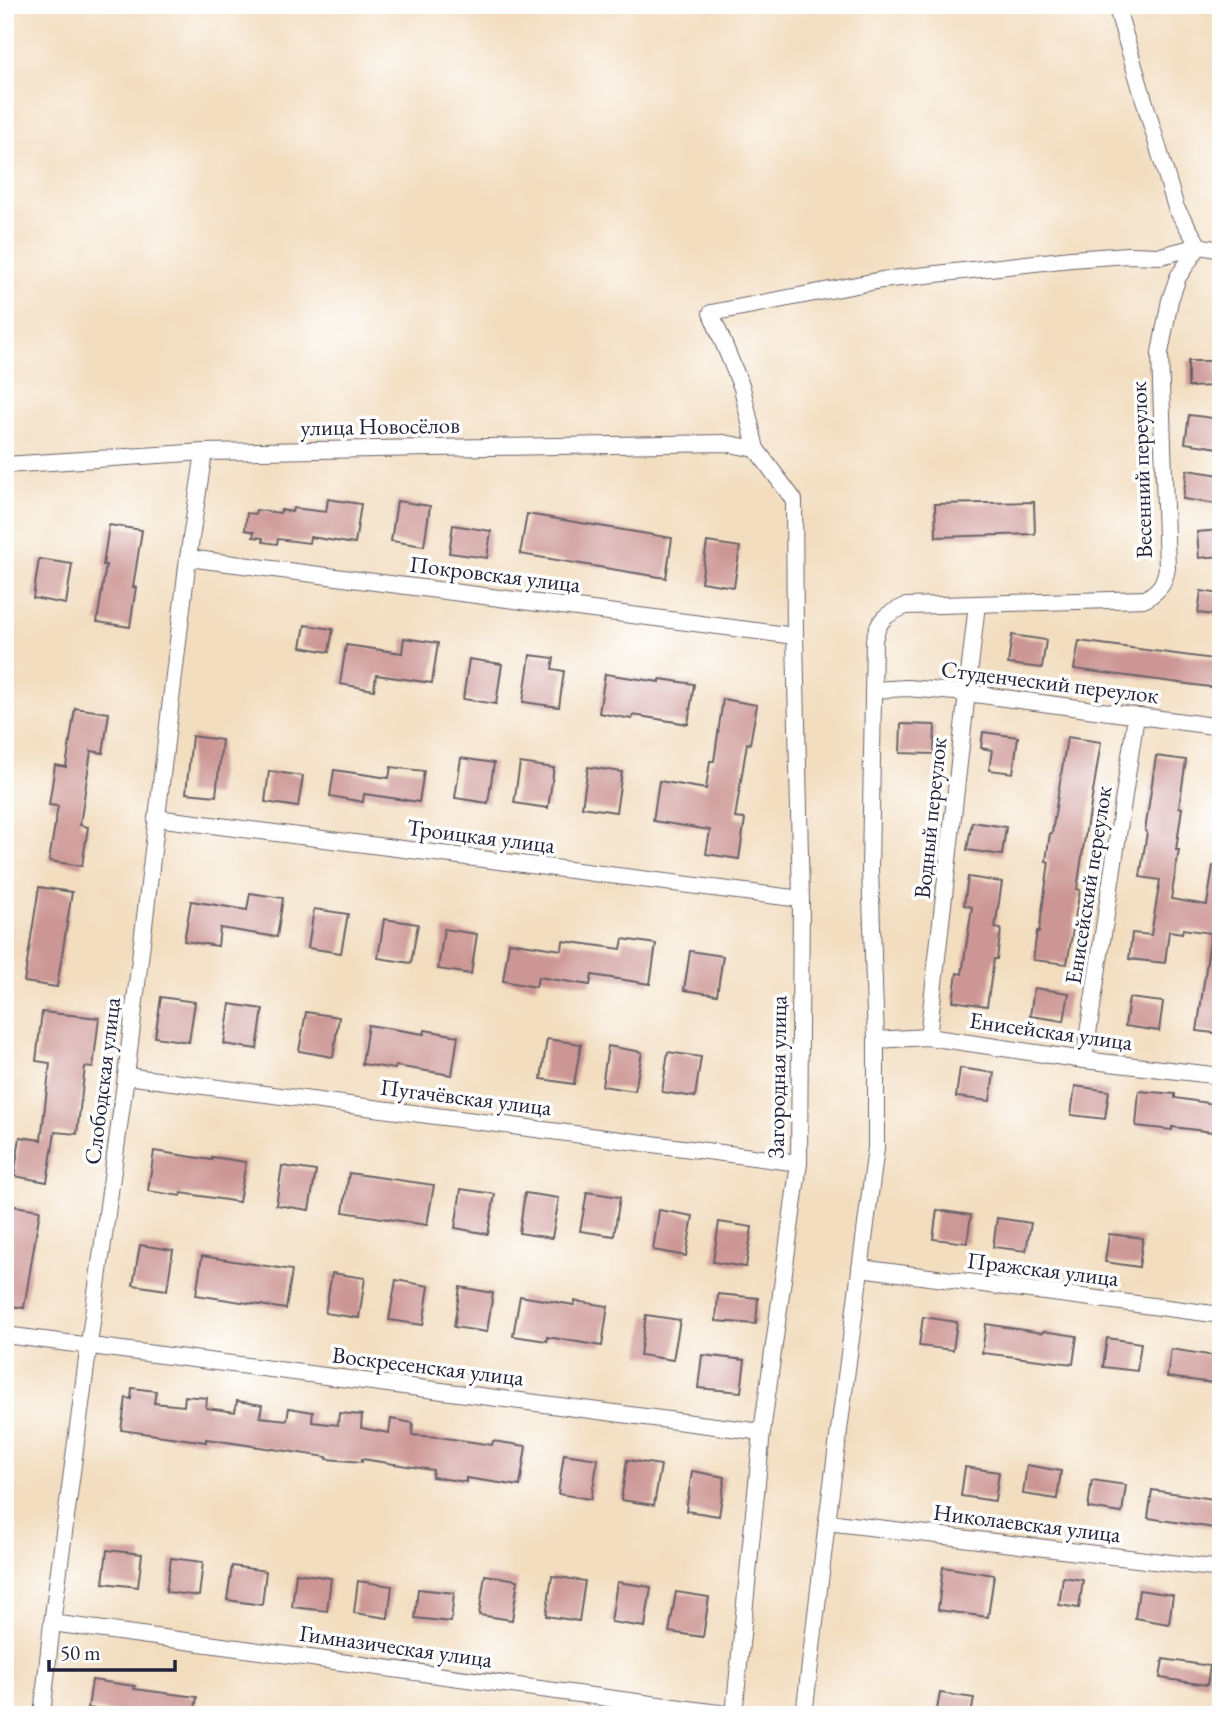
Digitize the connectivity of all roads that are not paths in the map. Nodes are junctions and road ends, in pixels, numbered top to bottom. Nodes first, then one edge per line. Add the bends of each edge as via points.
1 (1115, 5) edge
2 (1199, 246) junction
3 (1221, 250) edge
4 (756, 449) junction
5 (204, 452) junction
6 (5, 465) edge
7 (188, 558) junction
8 (977, 604) junction
9 (795, 636) junction
10 (873, 690) junction
11 (967, 693) junction
12 (1136, 716) junction
13 (1221, 727) edge
14 (156, 818) junction
15 (801, 899) junction
16 (928, 1037) junction
17 (876, 1040) junction
18 (1084, 1060) junction
19 (126, 1076) junction
20 (1221, 1076) edge
21 (799, 1163) junction
22 (860, 1268) junction
23 (1221, 1315) edge
24 (5, 1335) edge
25 (89, 1344) junction
26 (762, 1432) junction
27 (827, 1521) junction
28 (1221, 1569) edge
29 (52, 1623) junction
30 (42, 1715) edge
31 (734, 1715) edge
32 (804, 1715) edge

1 - 2 street via 1176,208
2 - 3 street
2 - 4 street via 1161,256 1071,259 882,280 711,313 742,388
2 - 8 street, Весенний переулок via 1178,277 1160,353 1167,568 1160,589 1146,599
4 - 5 street, улица Новосёлов via 724,443
4 - 9 street, Загородная улица via 794,500
5 - 6 street, улица Новосёлов
5 - 7 street, Слободская улица
7 - 9 street, Покровская улица
7 - 14 street, Слободская улица
8 - 10 street, Весенний переулок via 906,606 887,614 874,640
8 - 11 street, Водный переулок
9 - 15 street, Загородная улица
10 - 11 street, Студенческий переулок
10 - 17 street via 870,869
11 - 12 street, Студенческий переулок
11 - 16 street, Водный переулок
12 - 13 street, Студенческий переулок
12 - 18 street, Енисейский переулок
14 - 15 street, Троицкая улица
14 - 19 street, Слободская улица
15 - 21 street, Загородная улица
16 - 17 street, Енисейская улица
16 - 18 street, Енисейская улица
17 - 22 street via 876,1148
18 - 20 street, Енисейская улица
19 - 21 street, Пугачёвская улица
19 - 25 street, Слободская улица
21 - 26 street, Загородная улица
22 - 23 street, Пражская улица
22 - 27 street
24 - 25 street, Воскресенская улица
25 - 26 street, Воскресенская улица
25 - 29 street, Слободская улица
26 - 31 street, Загородная улица
27 - 28 street, Николаевская улица
27 - 32 street
29 - 30 street, Слободская улица
29 - 31 street, Гимназическая улица

